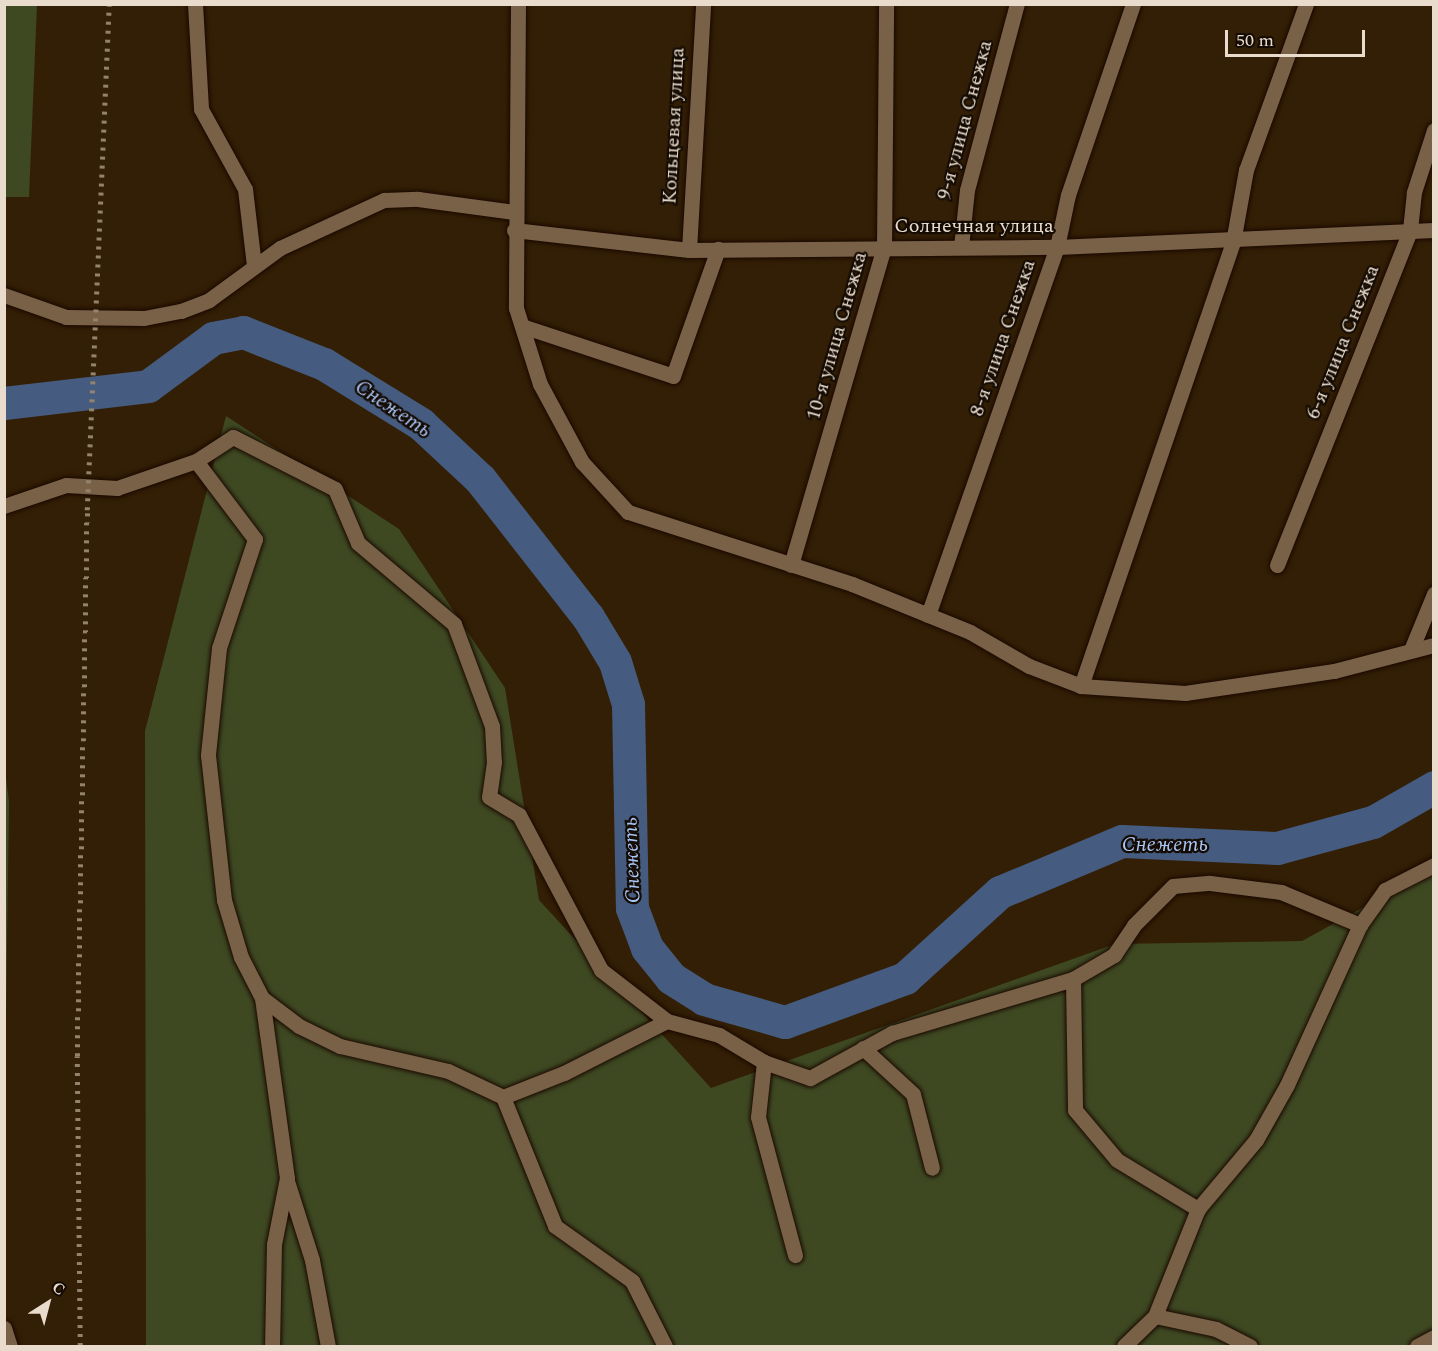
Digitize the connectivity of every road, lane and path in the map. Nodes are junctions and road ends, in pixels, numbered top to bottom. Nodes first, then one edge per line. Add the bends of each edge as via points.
1 (195, 4) edge
2 (518, 4) edge
3 (703, 4) edge
4 (886, 4) edge
5 (1017, 4) edge
6 (1133, 4) edge
7 (1306, 4) edge
8 (1434, 130) edge
9 (514, 212) junction
10 (514, 230) junction
11 (1410, 230) junction
12 (1434, 230) edge
13 (1233, 242) junction
14 (884, 247) junction
15 (961, 247) junction
16 (1057, 247) junction
17 (718, 249) junction
18 (689, 250) junction
19 (254, 266) junction
20 (4, 295) edge
21 (522, 326) junction
22 (196, 461) junction
23 (4, 506) edge
24 (791, 565) junction
25 (1277, 565) dead end
26 (1434, 594) edge
27 (928, 615) junction
28 (1434, 645) edge
29 (1411, 650) junction
30 (1081, 686) junction
31 (1434, 865) edge
32 (1360, 925) junction
33 (1073, 979) junction
34 (262, 998) junction
35 (668, 1021) junction
36 (863, 1048) junction
37 (764, 1062) junction
38 (503, 1097) junction
39 (932, 1168) dead end
40 (287, 1178) junction
41 (1198, 1209) junction
42 (795, 1255) dead end
43 (1155, 1316) junction
44 (4, 1328) edge
45 (1434, 1337) edge
46 (10, 1347) edge
47 (272, 1347) edge
48 (328, 1347) edge
49 (666, 1347) edge
50 (1124, 1347) edge
51 (1250, 1347) edge
52 (1417, 1347) edge

1 - 19 street via 201,109 245,189
2 - 9 street
3 - 18 street, Кольцевая улица
4 - 14 street, 10-я улица Снежка
5 - 15 street, 9-я улица Снежка via 967,190
6 - 16 street, 8-я улица Снежка via 1068,195
7 - 13 street via 1246,170
8 - 11 street, 6-я улица Снежка via 1414,192
9 - 10 street
9 - 19 street via 418,199 384,200 322,226
10 - 18 street, Солнечная улица
10 - 21 street via 516,308
11 - 12 street, Солнечная улица
11 - 13 street, Солнечная улица
11 - 25 street, 6-я улица Снежка
13 - 16 street, Солнечная улица
13 - 30 street
14 - 15 street, Солнечная улица
14 - 17 street, Солнечная улица
14 - 24 street, 10-я улица Снежка
15 - 16 street, Солнечная улица
16 - 27 street, 8-я улица Снежка
17 - 18 street, Солнечная улица
17 - 21 street via 673,376
19 - 20 street via 209,300 181,311 144,318 66,317
21 - 24 street via 540,384 582,462 628,512
22 - 23 street via 117,488 66,485
22 - 34 street via 255,539 219,648 208,755 224,900 241,957
22 - 35 street via 233,437 334,489 358,543 454,624 492,726 494,762 489,797 519,815 602,970
24 - 27 street
26 - 29 street
27 - 30 street
28 - 29 street
29 - 30 street via 1334,671 1185,693
31 - 32 street via 1385,890
32 - 33 street via 1281,892 1209,883 1173,886 1134,925 1114,955
32 - 41 street via 1256,1140
33 - 36 street via 963,1008
33 - 41 street via 1075,1110 1117,1161
34 - 38 street via 299,1026 340,1046 448,1071
34 - 40 street
35 - 37 street via 719,1035
35 - 38 street via 564,1073
36 - 37 street via 810,1078
36 - 39 street via 913,1094
37 - 42 street via 758,1117
38 - 49 street via 555,1226 632,1281
40 - 47 street via 274,1244
40 - 48 street via 312,1260
41 - 43 street
43 - 50 street
43 - 51 street via 1216,1329
44 - 46 street
45 - 52 street

